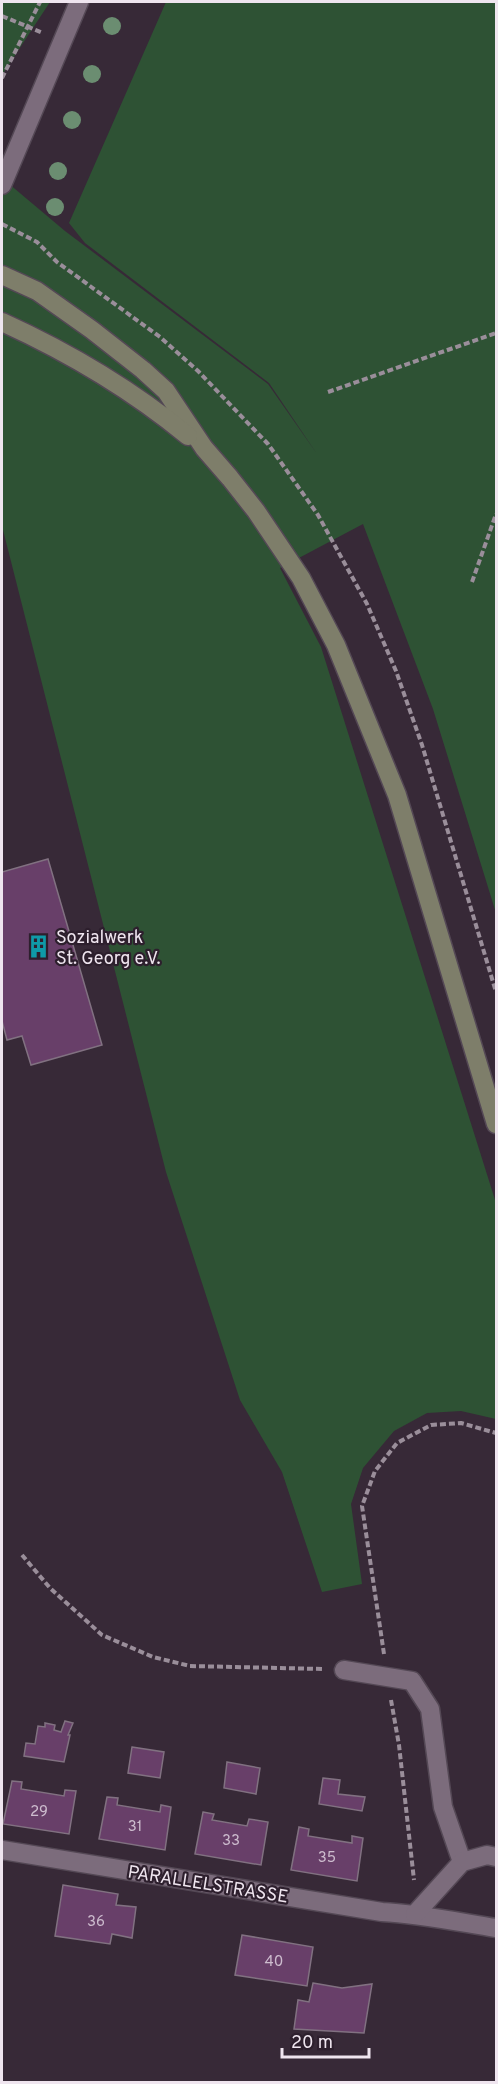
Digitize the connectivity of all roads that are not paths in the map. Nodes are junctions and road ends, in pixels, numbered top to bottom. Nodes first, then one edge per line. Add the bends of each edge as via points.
1 (79, 2) edge
2 (2, 185) edge
3 (2, 275) edge
4 (2, 322) edge
5 (204, 448) junction
6 (496, 1124) edge
7 (344, 1670) road end
8 (2, 1850) edge
9 (496, 1857) edge
10 (462, 1862) junction
11 (415, 1914) junction
12 (496, 1928) edge

1 - 2 street
3 - 5 main road via 37,291 143,370 166,391
4 - 5 main road via 124,388
5 - 6 main road via 256,511 301,578 336,645 397,795
7 - 10 street via 412,1681 430,1709 443,1807
8 - 11 street, PARALLELSTRASSE via 382,1912
9 - 10 street via 487,1855
10 - 11 street
11 - 12 street, PARALLELSTRASSE

